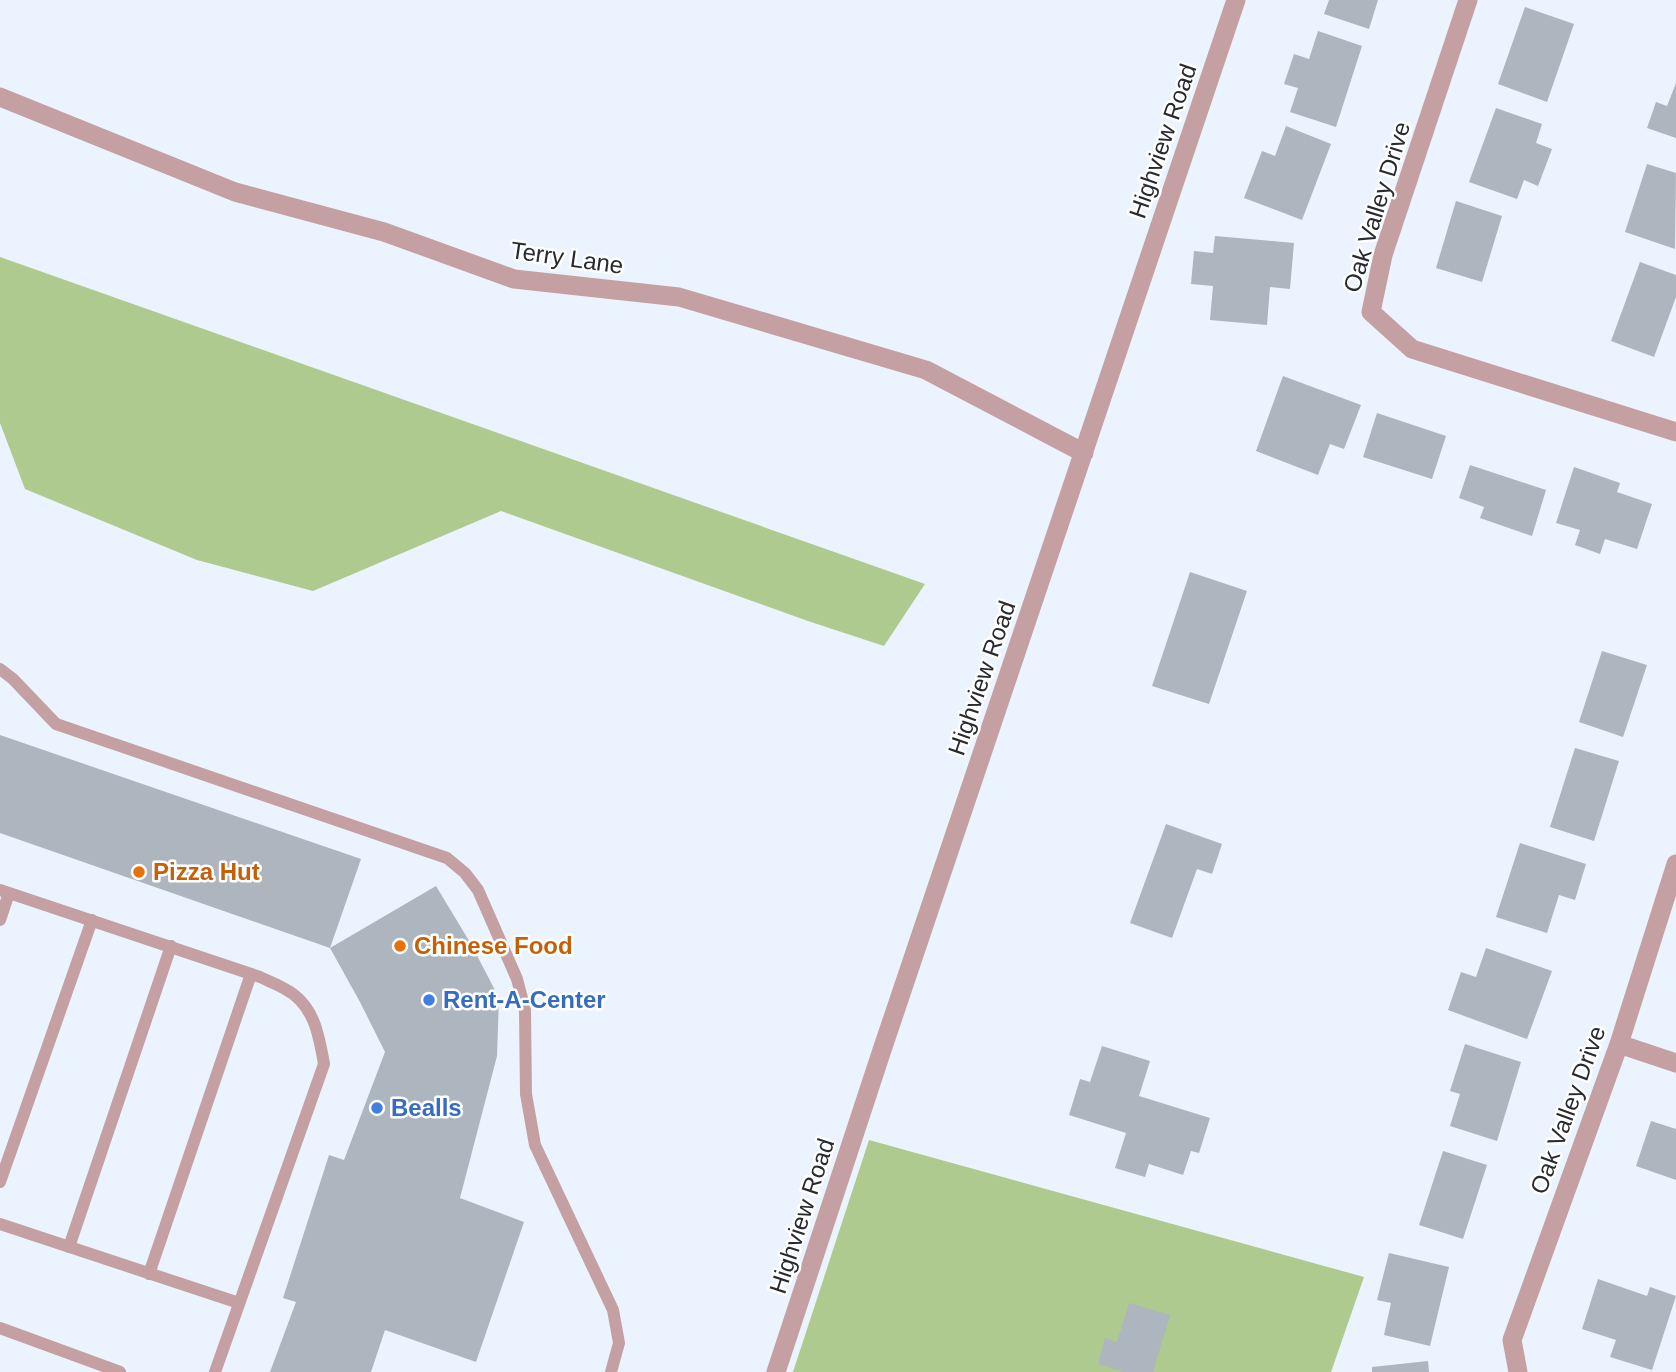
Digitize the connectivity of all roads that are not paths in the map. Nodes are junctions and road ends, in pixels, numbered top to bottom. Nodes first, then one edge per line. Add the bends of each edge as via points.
1 (1236, 0) edge
2 (1468, 0) edge
3 (0, 97) edge
4 (1676, 432) edge
5 (1084, 453) junction
6 (0, 668) edge
7 (1676, 864) edge
8 (5, 891) edge
9 (92, 919) junction
10 (0, 920) edge
11 (171, 946) junction
12 (251, 974) junction
13 (1619, 1044) junction
14 (1676, 1063) edge
15 (0, 1182) edge
16 (0, 1224) edge
17 (69, 1247) junction
18 (149, 1274) junction
19 (239, 1303) junction
20 (0, 1328) edge
21 (120, 1372) edge
22 (215, 1372) edge
23 (611, 1372) edge
24 (776, 1372) edge
25 (1518, 1372) edge

1 - 5 street, Highview Road
2 - 4 street, Oak Valley Drive via 1383,255 1371,312 1412,349
3 - 5 street, Terry Lane via 235,192 384,232 514,279 679,297 926,370
5 - 24 street, Highview Road
6 - 23 lane via 56,724 447,858 465,873 478,890 517,979 525,1010 526,1094 536,1145 613,1310 619,1343
7 - 13 street, Oak Valley Drive
8 - 9 lane
8 - 10 lane
9 - 11 lane
9 - 15 lane
11 - 12 lane
11 - 17 lane
12 - 18 lane
12 - 19 lane via 288,990 309,1008 324,1064
13 - 14 street
13 - 25 street, Oak Valley Drive via 1512,1340
16 - 17 lane
17 - 18 lane
18 - 19 lane
19 - 22 lane
20 - 21 lane

